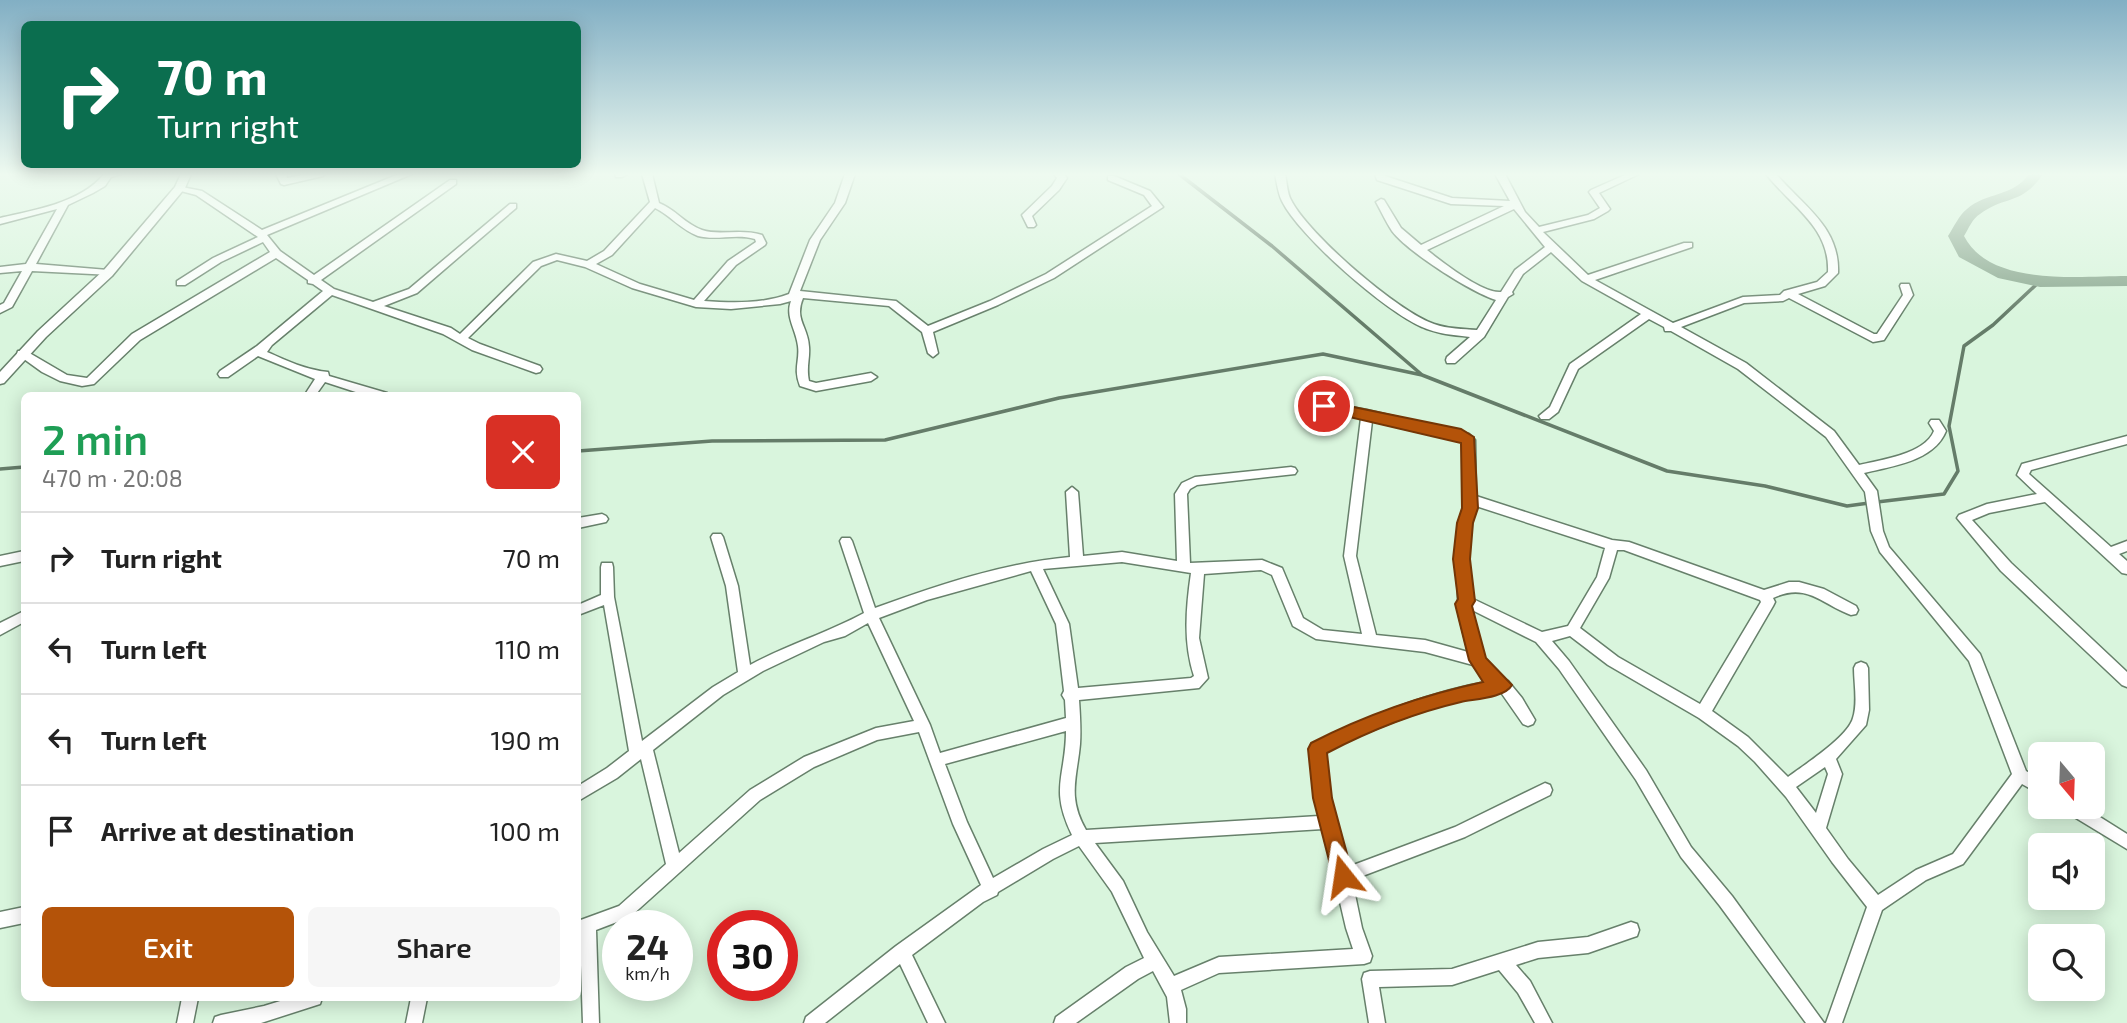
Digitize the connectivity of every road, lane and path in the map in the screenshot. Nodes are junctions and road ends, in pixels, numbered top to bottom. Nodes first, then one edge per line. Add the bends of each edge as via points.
1 (54, 222) edge
2 (151, 222) edge
3 (242, 222) edge
4 (296, 222) edge
5 (396, 222) edge
6 (494, 222) edge
7 (637, 222) edge
8 (686, 222) edge
9 (827, 222) edge
10 (1030, 222) edge
11 (1135, 222) edge
12 (1300, 222) edge
13 (1392, 222) edge
14 (1479, 222) edge
15 (1530, 222) edge
16 (1573, 222) edge
17 (1814, 222) edge
18 (1031, 225) dead end
19 (1537, 231) junction
20 (263, 236) junction
21 (1688, 245) dead end
22 (1551, 247) junction
23 (1420, 250) junction
24 (276, 253) junction
25 (588, 264) junction
26 (27, 267) junction
27 (0, 270) edge
28 (108, 273) junction
29 (1586, 279) junction
30 (312, 281) junction
31 (181, 283) dead end
32 (1905, 286) dead end
33 (330, 291) junction
34 (1788, 293) junction
35 (797, 294) junction
36 (1508, 294) junction
37 (696, 304) junction
38 (376, 305) junction
39 (0, 310) edge
40 (1647, 314) junction
41 (1669, 328) junction
42 (927, 330) junction
43 (1480, 334) junction
44 (462, 338) junction
45 (261, 349) junction
46 (933, 353) dead end
47 (22, 354) junction
48 (1451, 360) dead end
49 (536, 369) dead end
50 (224, 374) dead end
51 (324, 375) junction
52 (871, 377) dead end
53 (0, 380) edge
54 (312, 392) edge
55 (372, 392) edge
56 (1324, 406) dead end
57 (1367, 414) junction
58 (1545, 416) dead end
59 (1935, 423) dead end
60 (2127, 440) edge
61 (1857, 470) junction
62 (1292, 471) dead end
63 (1072, 492) dead end
64 (2046, 497) junction
65 (1470, 499) junction
66 (602, 519) dead end
67 (581, 522) edge
68 (716, 537) dead end
69 (846, 541) dead end
70 (1612, 544) junction
71 (2127, 546) edge
72 (2109, 552) junction
73 (21, 557) edge
74 (0, 561) edge
75 (1077, 561) junction
76 (1035, 565) junction
77 (607, 567) dead end
78 (1191, 568) junction
79 (2127, 569) edge
80 (1765, 596) junction
81 (608, 598) junction
82 (1466, 601) junction
83 (581, 609) edge
84 (1851, 610) dead end
85 (871, 615) junction
86 (21, 618) edge
87 (0, 629) edge
88 (1572, 630) junction
89 (1541, 638) junction
90 (1370, 640) junction
91 (1478, 660) junction
92 (1861, 668) dead end
93 (745, 674) junction
94 (2127, 681) edge
95 (1503, 685) junction
96 (1069, 695) junction
97 (1704, 714) junction
98 (1528, 720) dead end
99 (1072, 723) junction
100 (923, 725) junction
101 (641, 751) junction
102 (1828, 757) junction
103 (937, 760) junction
104 (2020, 775) junction
105 (2028, 780) edge
106 (1788, 785) junction
107 (1545, 790) dead end
108 (581, 792) edge
109 (2090, 819) edge
110 (1329, 822) junction
111 (1819, 828) junction
112 (1083, 837) junction
113 (2127, 842) edge
114 (674, 864) junction
115 (1343, 876) junction
116 (990, 890) junction
117 (1876, 905) junction
118 (21, 916) edge
119 (0, 920) edge
120 (583, 927) edge
121 (1631, 930) dead end
122 (902, 953) junction
123 (1364, 956) junction
124 (1156, 961) junction
125 (1503, 962) junction
126 (1370, 979) junction
127 (1173, 985) junction
128 (189, 1001) edge
129 (305, 1001) edge
130 (418, 1001) edge
131 (185, 1023) edge
132 (221, 1023) edge
133 (414, 1023) edge
134 (591, 1023) edge
135 (812, 1023) edge
136 (937, 1023) edge
137 (1062, 1023) edge
138 (1178, 1023) edge
139 (1377, 1023) edge
140 (1544, 1023) edge
141 (1816, 1023) edge
142 (1834, 1023) edge

1 - 26 street
2 - 28 street
3 - 20 street
4 - 20 street
5 - 30 street
6 - 38 street via 413,291
7 - 25 street via 608,253
8 - 37 street via 701,233 747,231 761,243 721,270
9 - 35 street via 815,240
10 - 18 street
11 - 42 street via 1050,275
12 - 43 street via 1363,282 1422,323
13 - 23 street
14 - 23 street
15 - 19 street
16 - 19 street
17 - 34 street via 1829,237 1835,255 1833,273 1825,281
19 - 22 street
20 - 24 street
20 - 31 street
21 - 29 street
22 - 29 street
22 - 36 street via 1519,272
23 - 36 street via 1478,289 1496,297
24 - 30 street
24 - 47 street via 136,337 90,381 67,378
25 - 37 street via 636,286
25 - 44 street via 556,257 537,264
26 - 27 street
26 - 28 street
26 - 39 street via 8,305
28 - 47 street
29 - 40 street
30 - 33 street
32 - 34 street via 1904,304 1884,332 1873,338
33 - 38 street
33 - 45 street
34 - 41 street via 1783,298 1743,300
35 - 37 street via 731,306
35 - 42 street via 892,303
35 - 52 street via 793,310 804,347 804,383 816,387
36 - 43 street
38 - 44 street
40 - 41 street
40 - 58 street via 1574,367 1554,409
41 - 61 street via 1742,366 1785,397 1830,434
42 - 46 street
43 - 48 street
44 - 49 street
45 - 50 street
45 - 51 street via 266,357
47 - 53 street
51 - 54 street
51 - 55 street
56 - 57 street
57 - 65 street via 1466,437
57 - 90 street via 1350,556
59 - 61 street via 1940,438 1933,445
60 - 64 street via 2026,467 2024,475
61 - 104 street via 1871,491 1884,550 1975,658
62 - 78 street via 1195,481 1186,486 1181,494
63 - 75 street
64 - 72 street
64 - 94 street via 1963,518 2006,567
65 - 70 street
65 - 82 street via 1462,559
66 - 67 street
68 - 93 street via 732,586
69 - 85 street
70 - 80 street
70 - 88 street via 1603,578
71 - 72 street
72 - 79 street
73 - 74 street
75 - 76 street
75 - 78 street via 1122,557
76 - 85 street
76 - 96 street via 1053,597 1065,633
77 - 81 street
78 - 90 street via 1262,565 1277,572 1298,621 1321,635
78 - 96 street via 1192,653 1201,678 1194,684
80 - 84 street via 1783,586 1798,586
80 - 97 street via 1768,603
81 - 83 street
81 - 101 street
82 - 89 street
82 - 91 street via 1463,604
85 - 93 street
85 - 100 street
86 - 87 street
88 - 89 street
88 - 97 street via 1613,661
89 - 141 street via 1641,775 1686,852
90 - 91 street via 1425,646
91 - 95 street via 1488,676
92 - 102 street via 1859,725
93 - 101 street
95 - 98 street
95 - 110 street via 1435,700 1317,749
96 - 99 street
97 - 106 street
99 - 103 street
99 - 112 street via 1066,798
100 - 103 street
100 - 114 street via 876,734 809,762 755,795
101 - 108 street
101 - 114 street
102 - 106 street
102 - 111 street via 1835,774
103 - 116 street
104 - 105 street
104 - 117 street via 1958,859 1922,875
106 - 111 street
107 - 115 street via 1460,832
109 - 113 street
110 - 112 street
110 - 115 street
111 - 117 street
112 - 116 street via 1060,846
112 - 124 street via 1121,892
114 - 120 street via 624,912
115 - 123 street
116 - 122 street
117 - 142 street
118 - 119 street
120 - 134 street
121 - 125 street via 1588,945 1538,950
122 - 135 street
122 - 136 street
123 - 126 street
123 - 127 street via 1219,965
124 - 127 street
124 - 137 street
125 - 126 street via 1452,977
125 - 140 street
126 - 139 street
127 - 138 street via 1179,1000
128 - 131 street
129 - 132 street
130 - 133 street

